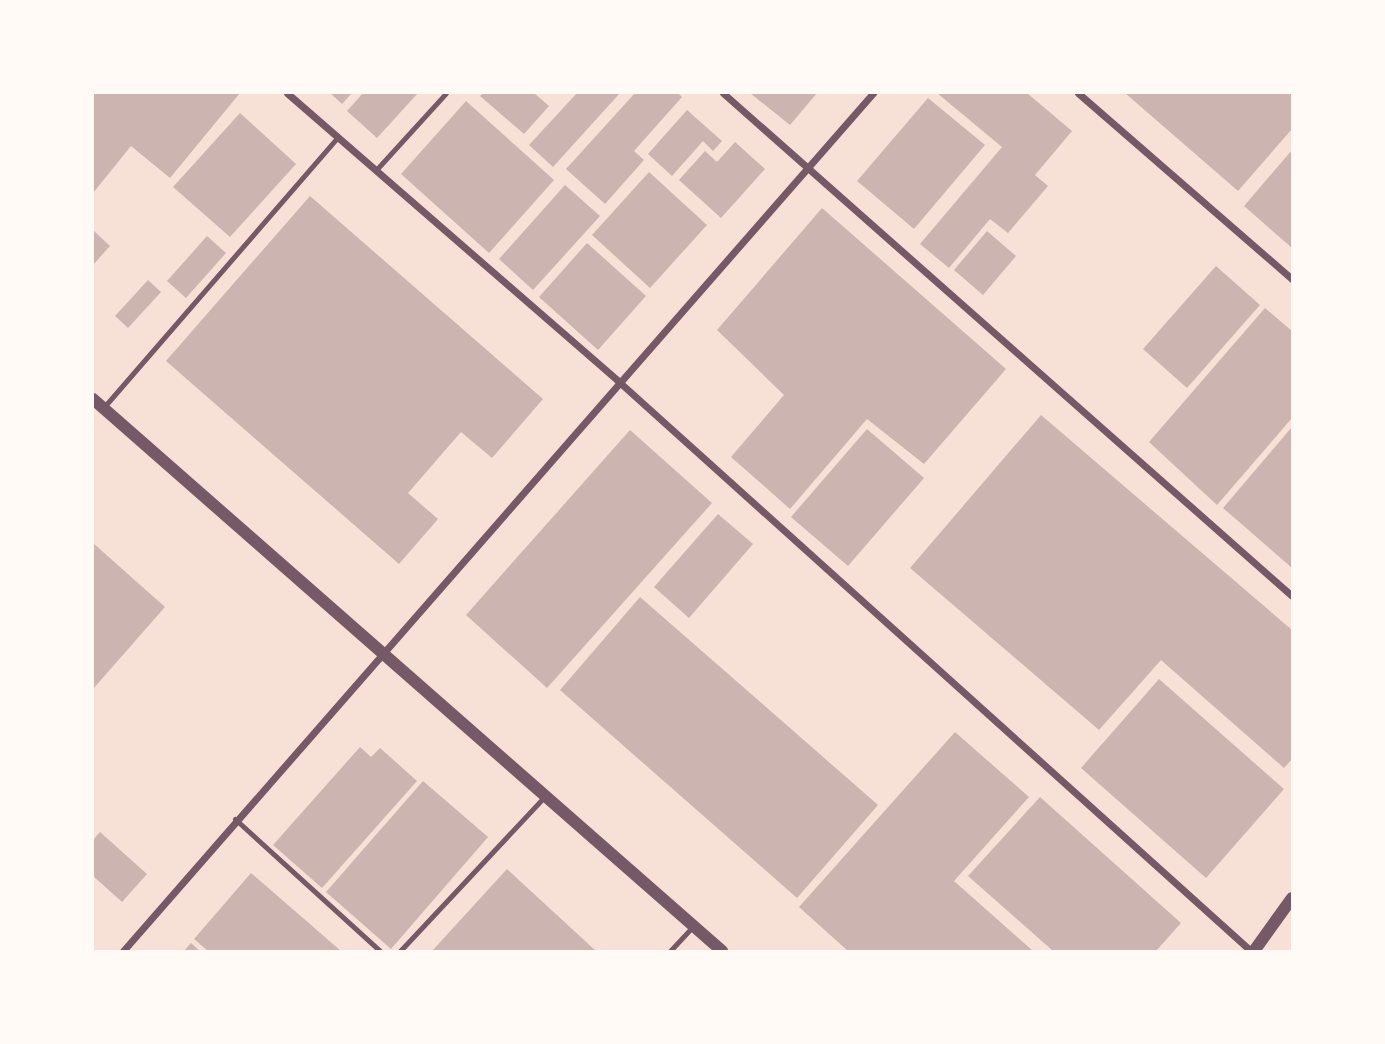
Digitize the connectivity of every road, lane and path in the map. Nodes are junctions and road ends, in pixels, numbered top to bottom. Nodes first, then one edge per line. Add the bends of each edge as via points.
1 (287, 93) edge
2 (446, 93) edge
3 (723, 93) edge
4 (873, 93) edge
5 (1078, 93) edge
6 (338, 137) junction
7 (807, 168) junction
8 (376, 170) junction
9 (1292, 279) edge
10 (617, 380) junction
11 (93, 399) edge
12 (104, 408) junction
13 (1292, 596) edge
14 (383, 652) junction
15 (544, 797) junction
16 (235, 820) junction
17 (1292, 898) edge
18 (693, 926) junction
19 (122, 951) edge
20 (380, 951) edge
21 (400, 951) edge
22 (670, 951) edge
23 (722, 951) edge
24 (1252, 951) edge

1 - 6 street
2 - 8 lane
3 - 7 street
4 - 7 street
5 - 9 street
6 - 8 street
6 - 12 lane
7 - 10 street
7 - 13 street
8 - 10 street
10 - 14 street
10 - 24 street
11 - 12 street
12 - 14 street
14 - 15 street
14 - 16 street
15 - 18 street
15 - 21 lane
16 - 19 street
16 - 20 lane
17 - 24 street
18 - 22 lane
18 - 23 street

